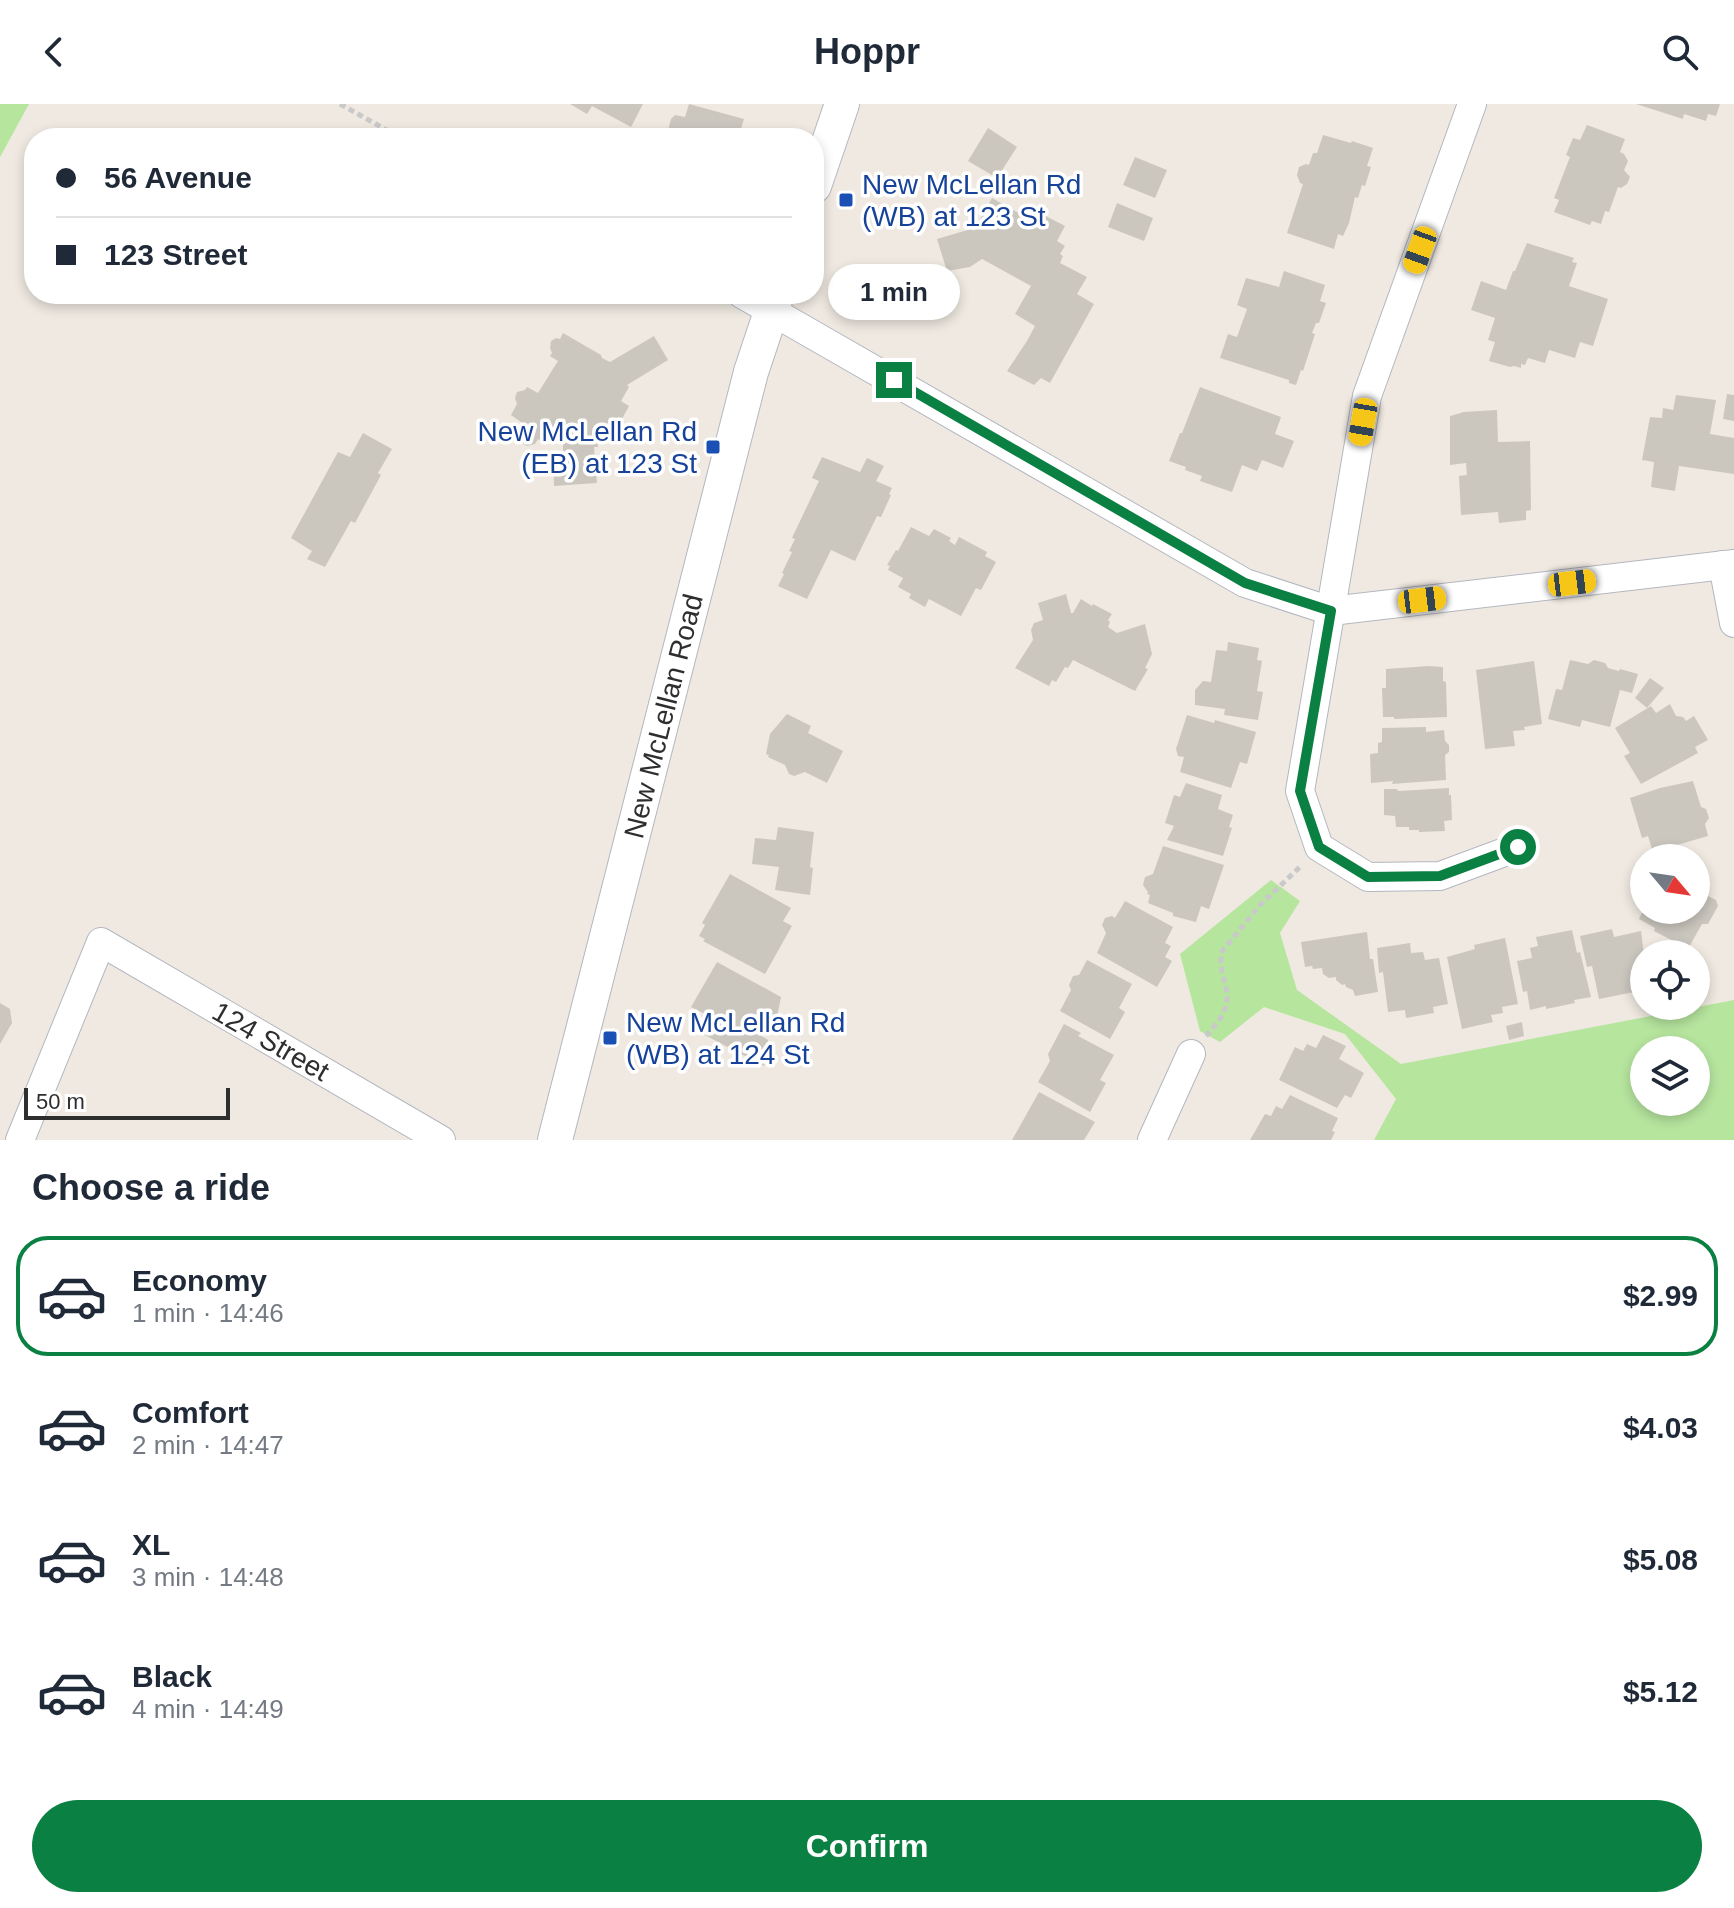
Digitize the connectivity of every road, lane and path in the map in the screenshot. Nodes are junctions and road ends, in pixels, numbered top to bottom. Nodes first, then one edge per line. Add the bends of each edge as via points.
1 (340, 104) edge
2 (842, 104) edge
3 (1472, 104) edge
4 (383, 128) edge
5 (824, 157) edge
6 (763, 304) edge
7 (772, 304) edge
8 (1729, 564) edge
9 (1331, 611) junction
10 (1734, 623) edge
11 (1319, 847) junction
12 (1518, 847) dead end
13 (1191, 1054) joint
14 (20, 1140) edge
15 (441, 1140) edge
16 (555, 1140) edge
17 (1152, 1140) edge

1 - 4 path
2 - 5 street
3 - 9 street via 1367,396
6 - 16 street, New McLellan Road via 751,372
7 - 9 street via 1245,583
8 - 9 street
8 - 10 street
9 - 11 street via 1300,791
11 - 12 street via 1368,877 1440,876
11 - 13 path via 1223,950 1225,1009
13 - 17 street
14 - 15 street, 124 Street via 101,942

